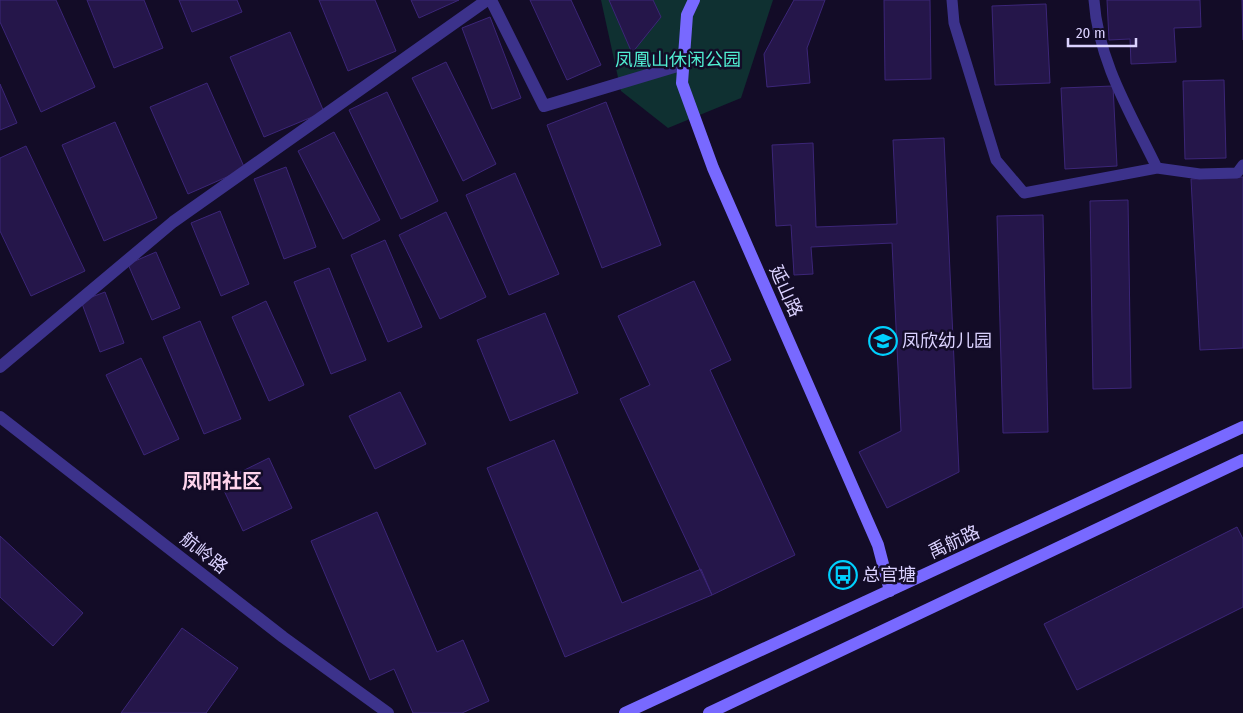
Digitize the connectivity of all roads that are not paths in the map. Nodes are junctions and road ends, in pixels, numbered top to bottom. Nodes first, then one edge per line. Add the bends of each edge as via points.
1 (489, 0) edge
2 (694, 0) edge
3 (952, 0) edge
4 (1094, 0) edge
5 (684, 64) junction
6 (1243, 165) edge
7 (1157, 168) junction
8 (0, 367) edge
9 (0, 417) edge
10 (1243, 426) edge
11 (1243, 460) edge
12 (890, 591) junction
13 (388, 713) edge
14 (625, 713) edge
15 (709, 713) edge

1 - 5 street via 544,106
1 - 8 street via 173,222
2 - 5 main road, 延山路 via 687,14
3 - 7 lane via 954,23 996,160 1024,193
4 - 7 lane via 1096,26 1110,72
5 - 12 main road, 延山路 via 682,82 713,168 878,544
6 - 7 lane via 1237,173 1200,174
9 - 13 street, 航岭路 via 283,637
10 - 12 main road, 禹航路
11 - 15 main road
12 - 14 main road, 禹航路

